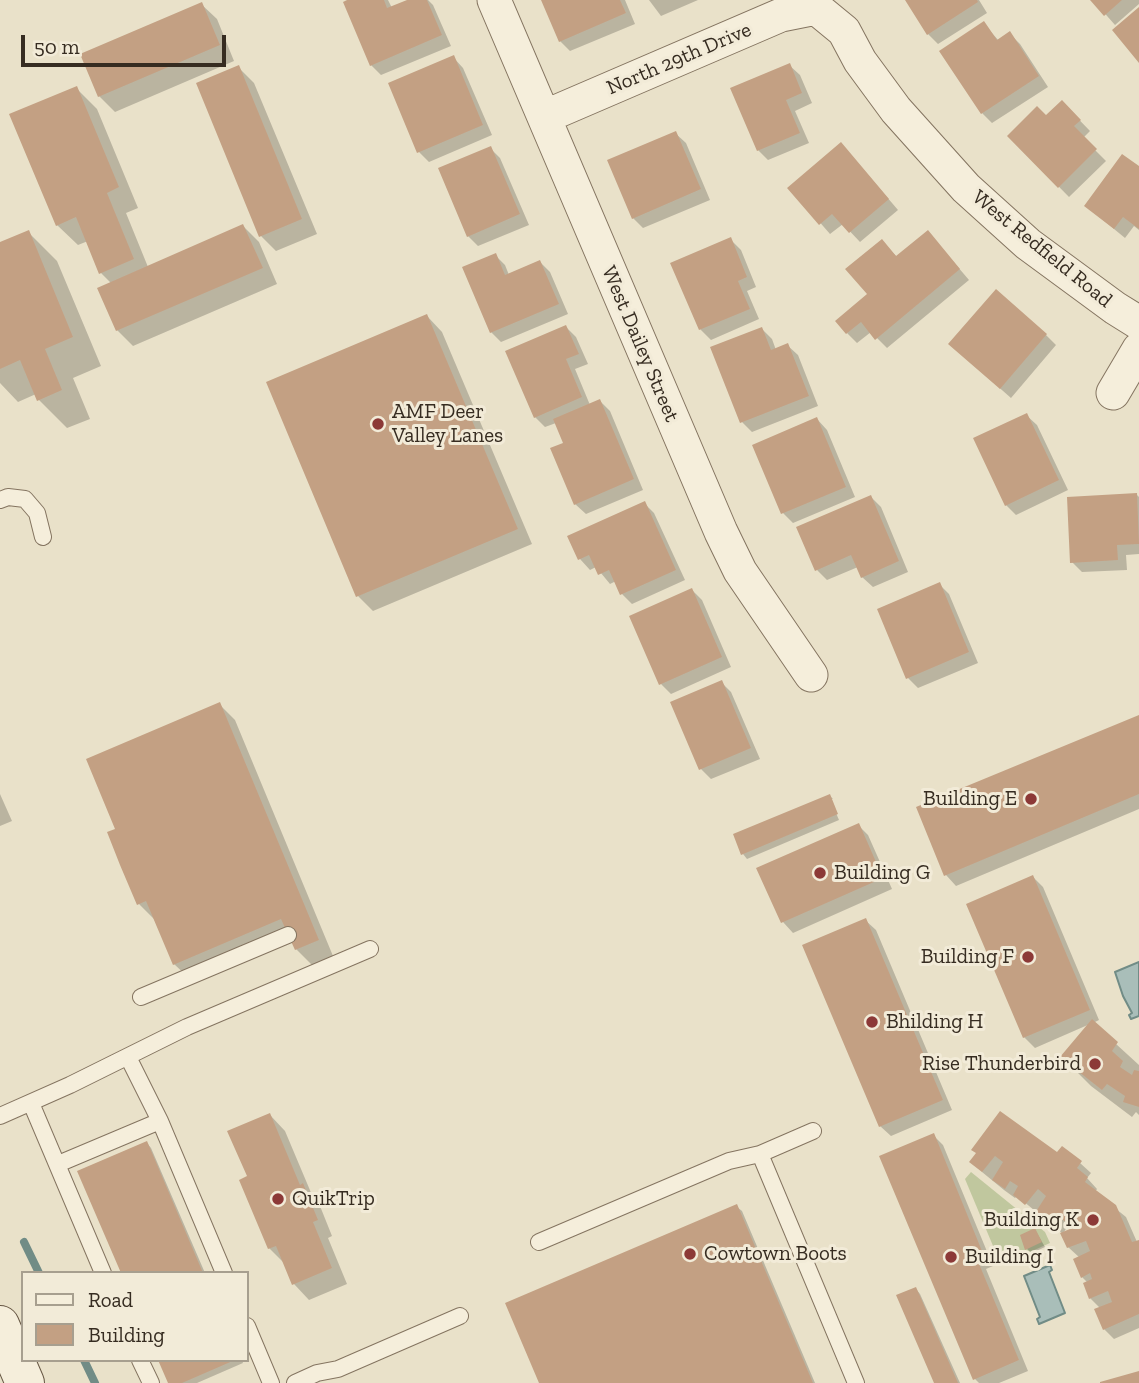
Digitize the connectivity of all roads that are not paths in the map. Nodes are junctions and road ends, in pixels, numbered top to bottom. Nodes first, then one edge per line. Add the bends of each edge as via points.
1 (494, 0) edge
2 (816, 8) joint
3 (544, 117) junction
4 (1139, 323) edge
5 (1139, 349) edge
6 (1113, 393) dead end
7 (0, 500) edge
8 (43, 537) dead end
9 (811, 675) dead end
10 (288, 935) dead end
11 (370, 949) dead end
12 (141, 997) dead end
13 (128, 1057) junction
14 (31, 1103) junction
15 (0, 1116) edge
16 (160, 1121) junction
17 (813, 1131) dead end
18 (760, 1154) junction
19 (58, 1164) junction
20 (539, 1242) dead end
21 (102, 1271) edge
22 (223, 1271) edge
23 (460, 1316) dead end
24 (0, 1325) edge
25 (248, 1328) edge
26 (141, 1362) edge
27 (320, 1378) edge
28 (25, 1383) edge
29 (151, 1383) edge
30 (271, 1383) edge
31 (295, 1383) edge
32 (856, 1383) edge

1 - 3 street, West Dailey Street
2 - 3 street, North 29th Drive via 781,15
2 - 4 street, West Redfield Road via 844,31 895,110 966,188 1028,244
3 - 9 street, West Dailey Street via 721,532 740,571
5 - 6 street
7 - 8 lane via 25,499 37,513
10 - 12 lane
11 - 13 lane
13 - 14 lane
13 - 16 lane
14 - 15 lane
14 - 19 lane
16 - 19 lane
16 - 22 lane
17 - 18 lane
18 - 20 lane via 729,1161
18 - 32 lane
19 - 21 lane
23 - 27 lane
24 - 28 main road
25 - 30 lane
26 - 29 lane
27 - 31 lane

